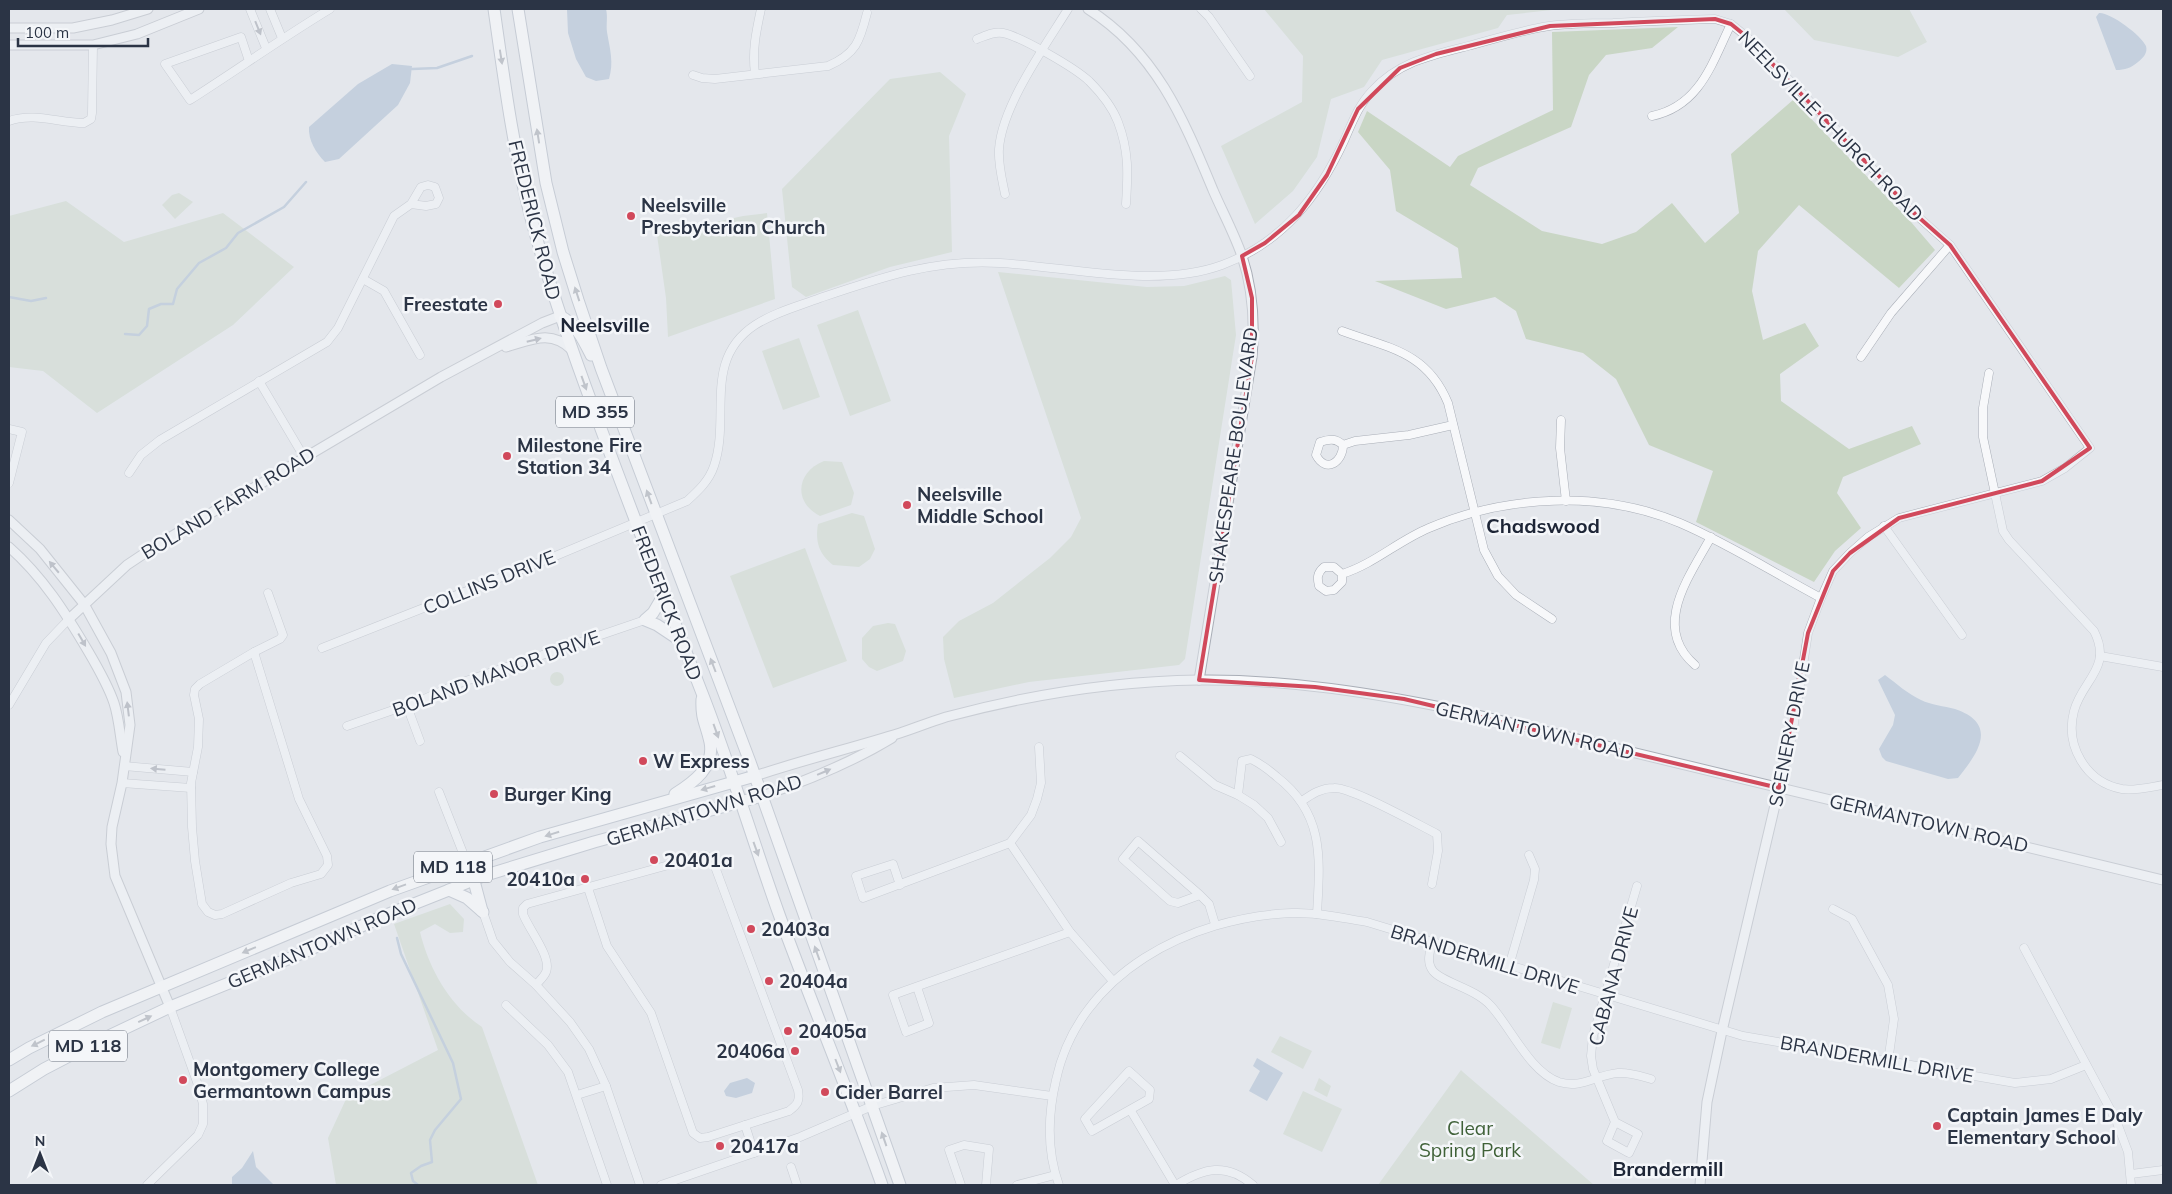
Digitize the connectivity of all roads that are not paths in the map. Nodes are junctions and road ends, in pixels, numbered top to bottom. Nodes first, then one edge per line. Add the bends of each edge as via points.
1 (148, 9) edge
2 (199, 9) edge
3 (250, 9) edge
4 (270, 9) edge
5 (330, 9) edge
6 (494, 9) edge
7 (518, 9) edge
8 (761, 9) edge
9 (1068, 9) edge
10 (1088, 9) edge
11 (1201, 9) edge
12 (868, 13) dead end
13 (1731, 24) junction
14 (9, 28) edge
15 (282, 38) junction
16 (977, 39) dead end
17 (9, 45) edge
18 (93, 45) junction
19 (266, 48) junction
20 (1043, 51) junction
21 (249, 61) junction
22 (755, 74) junction
23 (693, 75) dead end
24 (1250, 76) dead end
25 (1652, 116) dead end
26 (9, 120) edge
27 (1005, 194) dead end
28 (411, 204) dead end
29 (1126, 204) dead end
30 (1950, 245) junction
31 (1242, 256) junction
32 (363, 279) junction
33 (560, 316) junction
34 (1342, 331) dead end
35 (491, 351) junction
36 (573, 351) junction
37 (420, 354) dead end
38 (1861, 357) dead end
39 (601, 368) junction
40 (1989, 373) dead end
41 (259, 381) junction
42 (1561, 420) dead end
43 (1453, 425) junction
44 (9, 429) edge
45 (1344, 445) dead end
46 (2090, 448) joint
47 (304, 457) junction
48 (129, 473) dead end
49 (9, 483) edge
50 (1995, 493) junction
51 (1566, 501) junction
52 (1475, 513) junction
53 (656, 514) junction
54 (9, 520) edge
55 (635, 522) junction
56 (1884, 526) junction
57 (1711, 538) junction
58 (9, 548) edge
59 (1342, 574) dead end
60 (268, 593) dead end
61 (663, 596) junction
62 (1820, 598) junction
63 (84, 604) junction
64 (69, 619) junction
65 (1552, 619) dead end
66 (645, 620) junction
67 (1962, 635) dead end
68 (681, 641) junction
69 (322, 648) dead end
70 (254, 652) junction
71 (2100, 656) junction
72 (1695, 666) dead end
73 (2163, 667) edge
74 (1199, 680) junction
75 (702, 692) junction
76 (9, 705) edge
77 (407, 706) junction
78 (347, 726) dead end
79 (900, 733) junction
80 (420, 741) dead end
81 (1039, 747) dead end
82 (1180, 756) dead end
83 (124, 762) junction
84 (193, 772) junction
85 (755, 776) junction
86 (734, 781) junction
87 (122, 783) junction
88 (2163, 785) edge
89 (191, 788) junction
90 (1779, 788) junction
91 (439, 792) dead end
92 (1238, 795) junction
93 (762, 796) junction
94 (665, 800) junction
95 (1302, 800) junction
96 (740, 803) junction
97 (1281, 842) dead end
98 (1010, 843) junction
99 (1529, 855) dead end
100 (466, 862) junction
101 (2163, 880) edge
102 (474, 881) junction
103 (900, 884) junction
104 (1432, 884) dead end
105 (1637, 886) dead end
106 (588, 888) junction
107 (449, 890) junction
108 (1200, 894) junction
109 (1834, 909) dead end
110 (483, 912) junction
111 (1317, 914) junction
112 (1215, 924) junction
113 (1070, 932) junction
114 (1432, 942) junction
115 (2024, 948) dead end
116 (1509, 966) junction
117 (1113, 981) junction
118 (536, 985) junction
119 (162, 986) junction
120 (917, 987) junction
121 (1604, 995) junction
122 (506, 1005) dead end
123 (170, 1008) junction
124 (1722, 1031) junction
125 (9, 1060) edge
126 (1888, 1062) junction
127 (2086, 1066) junction
128 (1597, 1078) junction
129 (1651, 1079) dead end
130 (606, 1086) junction
131 (9, 1090) edge
132 (576, 1095) junction
133 (1052, 1096) junction
134 (872, 1106) junction
135 (1131, 1111) junction
136 (856, 1112) junction
137 (1615, 1122) dead end
138 (745, 1125) junction
139 (754, 1153) junction
140 (791, 1167) dead end
141 (2163, 1170) edge
142 (2131, 1174) junction
143 (1055, 1175) junction
144 (147, 1185) edge
145 (607, 1185) edge
146 (640, 1185) edge
147 (661, 1185) edge
148 (797, 1185) edge
149 (882, 1185) edge
150 (900, 1185) edge
151 (961, 1185) edge
152 (986, 1185) edge
153 (1017, 1185) edge
154 (1059, 1185) edge
155 (1176, 1185) edge
156 (1253, 1185) edge
157 (1700, 1185) edge
158 (2131, 1185) edge

1 - 14 street via 73,28
2 - 18 street via 136,34
3 -> 19 street
4 - 15 street
5 - 15 street
6 -> 33 main road, FREDERICK ROAD / MD 355 via 518,159 531,218
39 -> 7 main road, FREDERICK ROAD / MD 355 via 563,252 546,183
8 - 22 street via 753,43
9 - 20 street
10 - 31 street, SHAKESPEARE BOULEVARD via 1122,35 1160,80 1186,125
11 - 24 street
12 - 22 street via 862,36 844,59 828,66
13 - 25 street via 1704,80 1695,91 1669,113
13 - 30 street, NEELSVILLE CHURCH ROAD via 1747,36 1915,214
13 - 31 street, NEELSVILLE CHURCH ROAD via 1715,19 1550,26 1415,60 1389,75 1358,108 1327,175 1299,214 1265,243
15 - 19 street
16 - 20 street via 996,32 1003,33 1025,40
17 - 18 street
18 - 26 street via 90,119 84,123 40,117
19 - 21 street
20 - 27 street via 1003,124 999,162
20 - 29 street via 1087,80 1104,97 1117,119 1127,149
21 - 21 street via 190,100 166,64 241,37
22 - 23 street via 715,79
28 - 32 street via 394,216
30 - 38 street via 1891,313
30 - 46 street, NEELSVILLE CHURCH ROAD
31 - 53 street, NEELSVILLE CHURCH ROAD via 1200,271 1162,275 999,263 926,266 886,275 765,320 744,335 727,358 720,384 716,456 708,479 687,501
31 - 74 street, SHAKESPEARE BOULEVARD via 1252,298 1252,357
32 - 37 street via 384,291
32 - 41 street via 338,328 327,342
33 - 35 street, BOLAND FARM ROAD
33 - 36 main road, FREDERICK ROAD / MD 355
33 - 39 main road via 576,328 592,359
34 - 43 street via 1406,354 1423,365 1443,391
35 -> 36 street, BOLAND FARM ROAD via 545,337 559,339
35 - 47 street, BOLAND FARM ROAD
36 -> 55 main road, FREDERICK ROAD / MD 355
53 -> 39 main road, FREDERICK ROAD / MD 355
40 - 50 street via 1982,408
41 - 47 street
41 - 48 street via 160,440 141,455
42 - 51 street via 1560,448
43 - 45 street
43 - 52 street
44 - 49 street via 22,432
46 - 50 street, SCENERY DRIVE via 2042,481
47 - 63 street, BOLAND FARM ROAD via 127,564
50 - 56 street, SCENERY DRIVE via 1914,512
50 - 71 street via 2008,540 2094,631
51 - 52 street via 1521,503
51 - 57 street via 1639,510
52 - 59 street via 1428,528 1358,569
52 - 65 street via 1484,550 1498,576 1516,595
53 - 55 street, COLLINS DRIVE
85 -> 53 main road, FREDERICK ROAD / MD 355
63 -> 54 street via 40,549
55 - 61 main road, FREDERICK ROAD / MD 355
55 - 69 street, COLLINS DRIVE
56 - 62 street, SCENERY DRIVE via 1850,553 1834,571
56 - 67 street
57 - 62 street
57 - 72 street via 1682,590 1676,611 1676,641 1685,657
58 - 64 street via 31,567
60 - 70 street via 283,635
61 - 66 main road
61 - 68 main road, FREDERICK ROAD / MD 355
62 - 90 street, SCENERY DRIVE via 1808,633 1792,736
63 - 64 street, BOLAND FARM ROAD
83 -> 63 street via 130,725 126,692 111,653
64 - 76 street, BOLAND FARM ROAD via 46,643
64 -> 83 street via 101,674 114,704
66 - 68 main road
66 - 77 street, BOLAND MANOR DRIVE via 457,684
68 - 75 main road, FREDERICK ROAD / MD 355
70 - 84 street via 195,689 199,719
70 - 89 street via 299,799 328,866 322,874 291,883 222,914 208,912 202,904 195,861
71 - 73 street
71 - 88 street via 2099,667 2074,711 2071,737 2075,750 2086,769 2103,782 2130,790
74 - 79 street, GERMANTOWN ROAD via 1124,685 1046,696 960,714
74 - 90 street, GERMANTOWN ROAD via 1314,687 1404,699
75 -> 86 main road, FREDERICK ROAD / MD 355
75 - 94 main road via 701,717 710,742 709,759 701,775
77 - 78 street, BOLAND MANOR DRIVE
77 - 80 street
79 - 85 street, GERMANTOWN ROAD
93 -> 79 street, GERMANTOWN ROAD via 839,766
81 - 98 street via 1041,783 1037,799 1031,814
82 - 92 street via 1215,785
84 -> 83 street
83 - 87 street
84 - 89 street
85 - 86 main road, GERMANTOWN ROAD / MD 118
85 - 93 main road, FREDERICK ROAD / MD 355
86 -> 94 main road, GERMANTOWN ROAD / MD 118
86 - 96 main road, FREDERICK ROAD / MD 355
87 - 89 street
87 - 119 street via 112,826 115,876
90 - 101 street, GERMANTOWN ROAD
90 - 124 street, SCENERY DRIVE
91 - 100 street
92 - 95 street via 1242,761 1251,760 1289,786
92 - 97 street via 1268,818
93 - 96 main road, GERMANTOWN ROAD / MD 118
134 -> 93 main road, FREDERICK ROAD / MD 355
94 -> 100 main road, GERMANTOWN ROAD / MD 118
95 - 104 street via 1326,788 1345,789 1437,834 1438,851
95 - 111 street via 1317,841 1320,860
96 - 102 main road, GERMANTOWN ROAD / MD 118 via 594,842
96 -> 136 main road, FREDERICK ROAD / MD 355 via 820,1025
98 - 103 street
98 - 113 street
99 - 116 street via 1535,869 1534,880
100 - 102 street
100 -> 119 main road, GERMANTOWN ROAD / MD 118
102 - 107 main road, GERMANTOWN ROAD / MD 118
102 - 110 main road
103 - 103 street via 863,898 856,876 892,864
105 - 121 street, CABANA DRIVE
106 - 118 street via 527,904 523,908 527,924 548,964 546,974
106 - 138 street via 608,946 652,1013 693,1133 700,1138
106 - 138 street via 694,857 705,855 711,859 800,1100 789,1111
107 - 110 main road via 467,898
107 - 123 main road, GERMANTOWN ROAD / MD 118
108 - 108 street via 1138,841 1123,859 1170,901 1178,903
108 - 112 street via 1208,904
109 - 126 street via 1852,919 1888,986 1894,1019
110 - 118 street via 493,941
111 - 112 street, BRANDERMILL DRIVE via 1258,915
111 - 114 street, BRANDERMILL DRIVE via 1367,922
112 - 117 street, BRANDERMILL DRIVE via 1158,949
113 - 117 street
113 - 120 street
114 - 116 street, BRANDERMILL DRIVE
114 - 128 street via 1428,957 1434,972 1475,992 1491,1006 1542,1073 1571,1085
115 - 127 street
116 - 121 street, BRANDERMILL DRIVE
117 - 133 street, BRANDERMILL DRIVE via 1073,1032 1059,1064
118 - 130 street via 570,1022 589,1049
119 - 123 street
119 -> 125 main road, GERMANTOWN ROAD / MD 118 via 102,1012
120 - 120 street via 893,996 906,1032 930,1023
121 - 124 street, BRANDERMILL DRIVE
121 - 128 street, CABANA DRIVE via 1591,1056
122 - 132 street via 548,1045 568,1072
131 -> 123 main road, GERMANTOWN ROAD / MD 118
123 - 144 street via 197,1082 203,1104 203,1124 198,1135
124 - 126 street, BRANDERMILL DRIVE
124 - 157 street, SCENERY DRIVE via 1707,1102
126 - 127 street, BRANDERMILL DRIVE via 2015,1082 2051,1079
127 - 142 street via 2116,1120 2128,1152
128 - 129 street via 1629,1073
128 - 137 street, CABANA DRIVE
130 - 132 street
130 - 146 street
132 - 145 street
133 - 134 street via 999,1088 954,1086 910,1094
133 - 143 street, BRANDERMILL DRIVE via 1050,1118
134 - 136 street
150 -> 134 main road, FREDERICK ROAD / MD 355
135 - 135 street via 1092,1131 1085,1119 1129,1071 1150,1090 1150,1099
135 - 155 street
136 - 139 street
136 - 149 main road, FREDERICK ROAD / MD 355
138 - 139 street
139 - 147 street
140 - 148 street
141 - 142 street
142 - 158 street
143 - 153 street
143 - 154 street, BRANDERMILL DRIVE
151 - 152 street via 949,1150 964,1146 990,1149
155 - 156 street via 1212,1170 1234,1172

